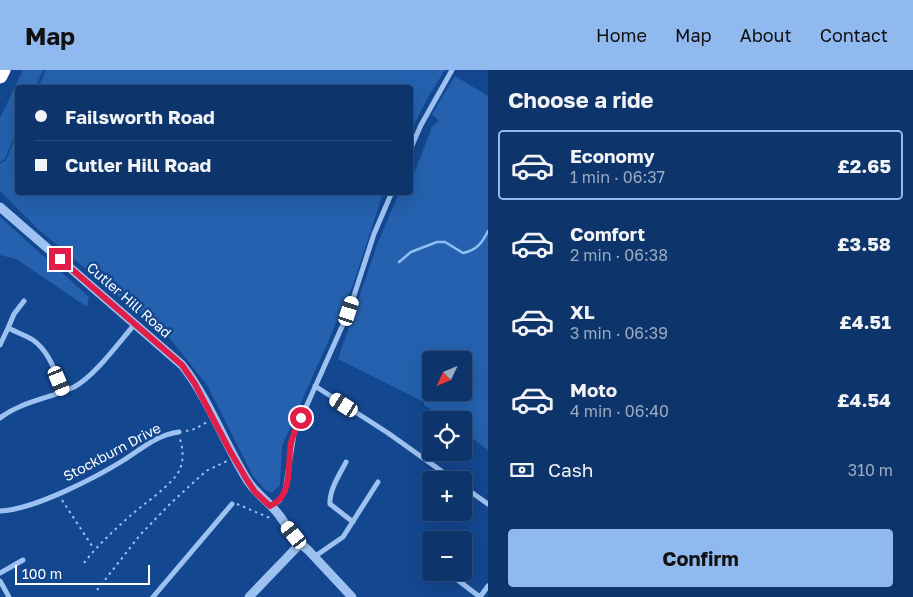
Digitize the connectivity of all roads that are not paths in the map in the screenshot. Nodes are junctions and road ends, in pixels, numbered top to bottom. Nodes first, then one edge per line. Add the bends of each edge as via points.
1 (3, 70) edge
2 (452, 70) edge
3 (0, 76) edge
4 (413, 143) edge
5 (391, 195) edge
6 (0, 207) edge
7 (24, 301) dead end
8 (136, 324) junction
9 (8, 328) junction
10 (0, 345) edge
11 (315, 386) junction
12 (64, 391) junction
13 (0, 418) edge
14 (179, 432) road end
15 (346, 462) dead end
16 (441, 471) edge
17 (378, 482) dead end
18 (472, 493) edge
19 (232, 504) road end
20 (488, 504) edge
21 (270, 506) junction
22 (0, 512) edge
23 (353, 522) junction
24 (300, 544) junction
25 (314, 557) junction
26 (23, 560) dead end
27 (0, 573) edge
28 (0, 581) edge
29 (459, 581) edge
30 (488, 586) edge
31 (9, 597) edge
32 (153, 597) edge
33 (248, 597) edge
34 (352, 597) edge
35 (480, 597) edge

1 - 3 highway
2 - 4 street
5 - 11 street via 374,234 349,311
6 - 8 street, Cutler Hill Road
7 - 9 street
8 - 12 street via 93,372
8 - 21 street, Cutler Hill Road via 182,365 255,492
9 - 10 street
9 - 12 street via 42,348
11 - 16 street
11 - 21 street via 294,434 285,491 279,501
12 - 13 street via 24,404
14 - 22 street, Stockburn Drive via 154,439 124,460 58,493 24,508
15 - 23 street via 329,498 330,504
17 - 23 street
18 - 20 street
19 - 32 street
21 - 24 street, Cutler Hill Road
23 - 25 street via 343,537
24 - 25 street, Cutler Hill Road
24 - 33 street
25 - 34 street, Cutler Hill Road
26 - 27 street
28 - 31 street
29 - 35 street
30 - 35 street

